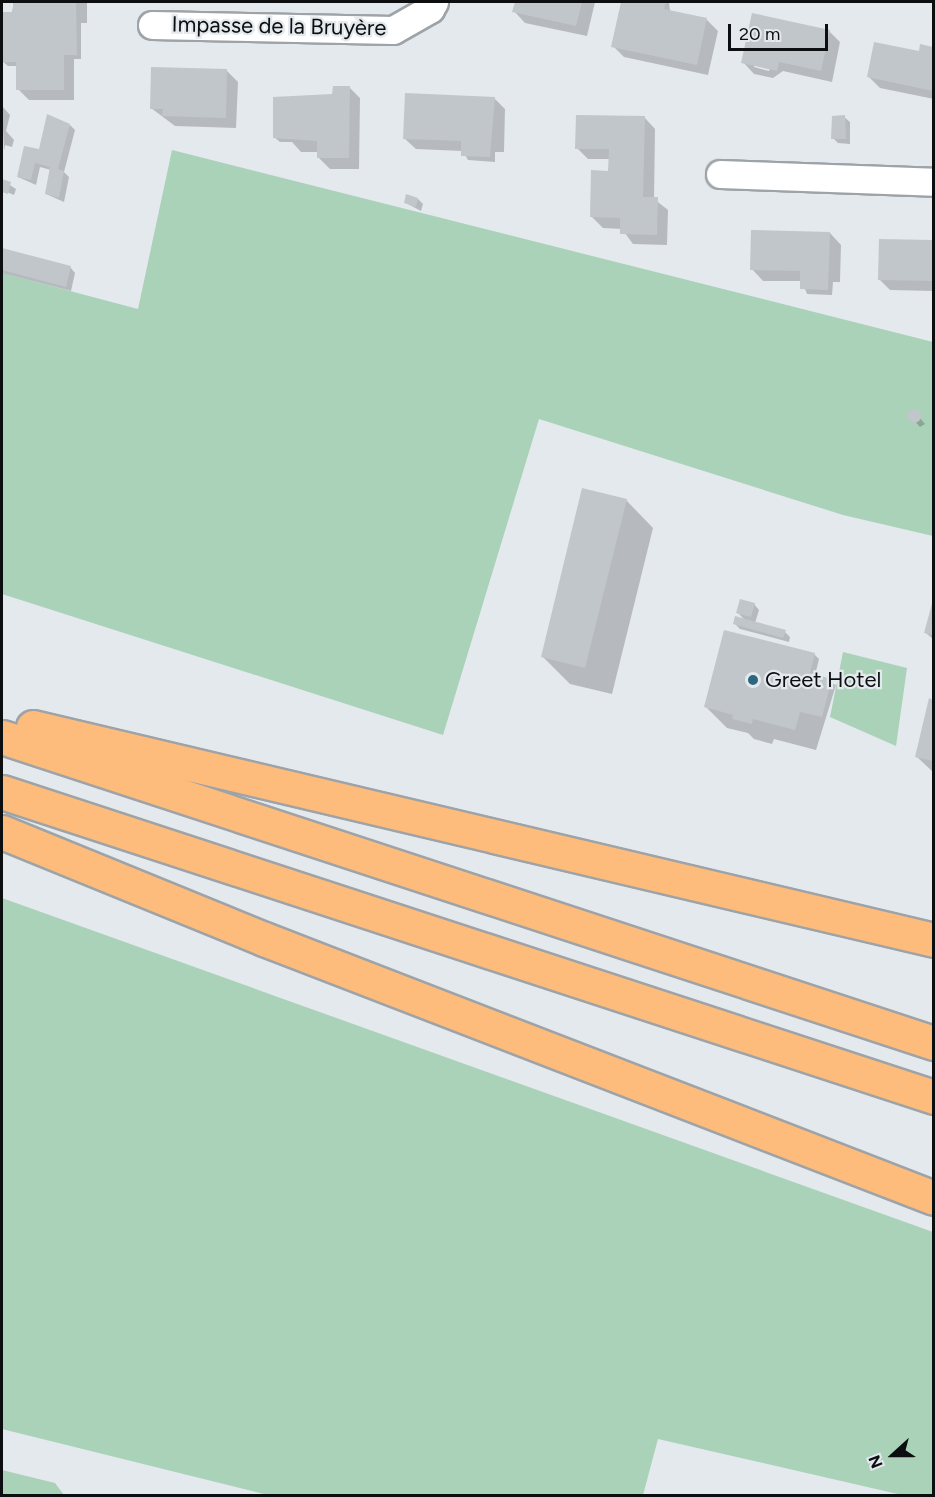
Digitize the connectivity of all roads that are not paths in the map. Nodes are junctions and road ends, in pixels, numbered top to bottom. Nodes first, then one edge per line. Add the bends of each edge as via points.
1 (434, 2) edge
2 (152, 25) dead end
3 (720, 174) dead end
4 (933, 182) edge
5 (2, 720) edge
6 (2, 737) edge
7 (2, 792) edge
8 (2, 832) edge
9 (933, 940) edge
10 (933, 1044) edge
11 (933, 1097) edge
12 (933, 1198) edge

1 - 2 street, Impasse de la Bruyère via 430,9 393,30
3 - 4 street
5 - 9 highway
6 - 10 highway
7 - 11 highway
8 - 12 highway via 264,939

